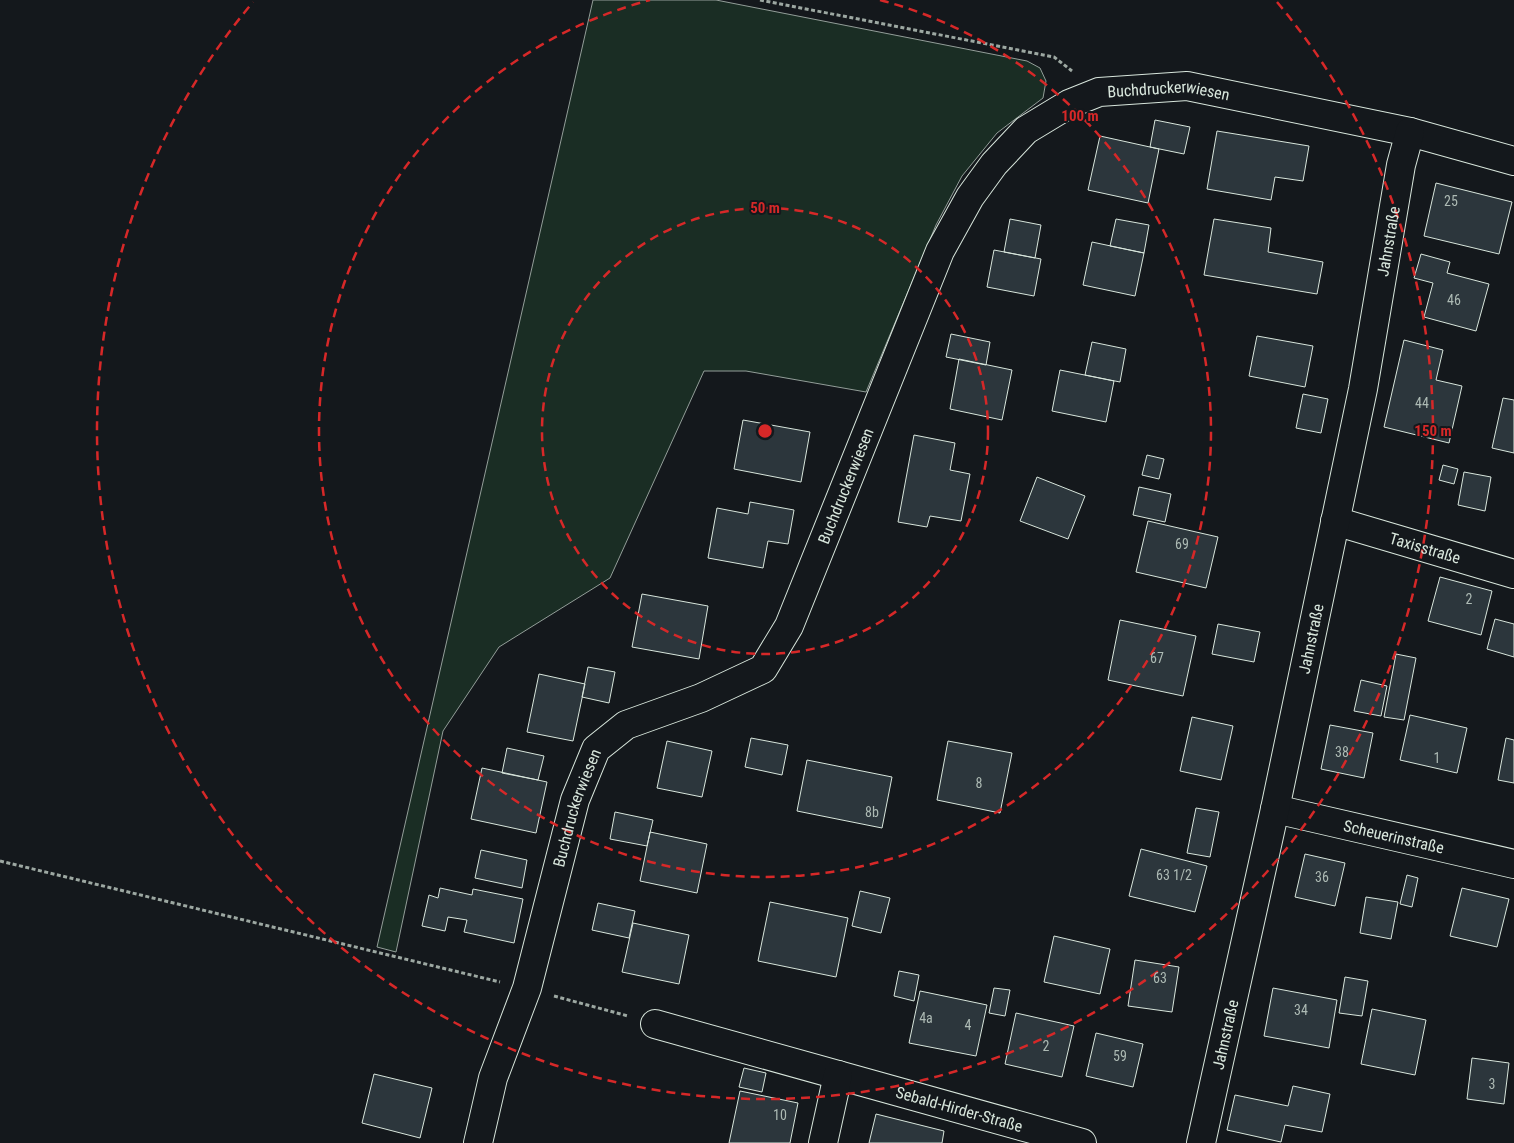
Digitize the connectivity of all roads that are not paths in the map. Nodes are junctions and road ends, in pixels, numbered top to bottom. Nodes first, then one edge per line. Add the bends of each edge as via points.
1 (1410, 132) junction
2 (1514, 162) edge
3 (1335, 521) junction
4 (1514, 574) edge
5 (1274, 809) junction
6 (1514, 864) edge
7 (655, 1024) road end
8 (838, 1075) junction
9 (478, 1143) edge
10 (823, 1143) edge
11 (1082, 1143) edge
12 (1201, 1143) edge

1 - 2 street, Buchdruckerwiesen
1 - 3 street, Jahnstraße via 1401,165
1 - 9 street, Buchdruckerwiesen via 1187,86 1100,92 1069,104 1026,130 994,164 970,197 940,251 789,626 763,669 701,698 626,725 596,749 574,800 527,988 493,1078
3 - 4 street, Taxisstraße
3 - 5 street, Jahnstraße
5 - 6 street, Scheuerinstraße
5 - 12 street, Jahnstraße
7 - 8 street, Sebald-Hirder-Straße
8 - 10 street
8 - 11 street, Sebald-Hirder-Straße

